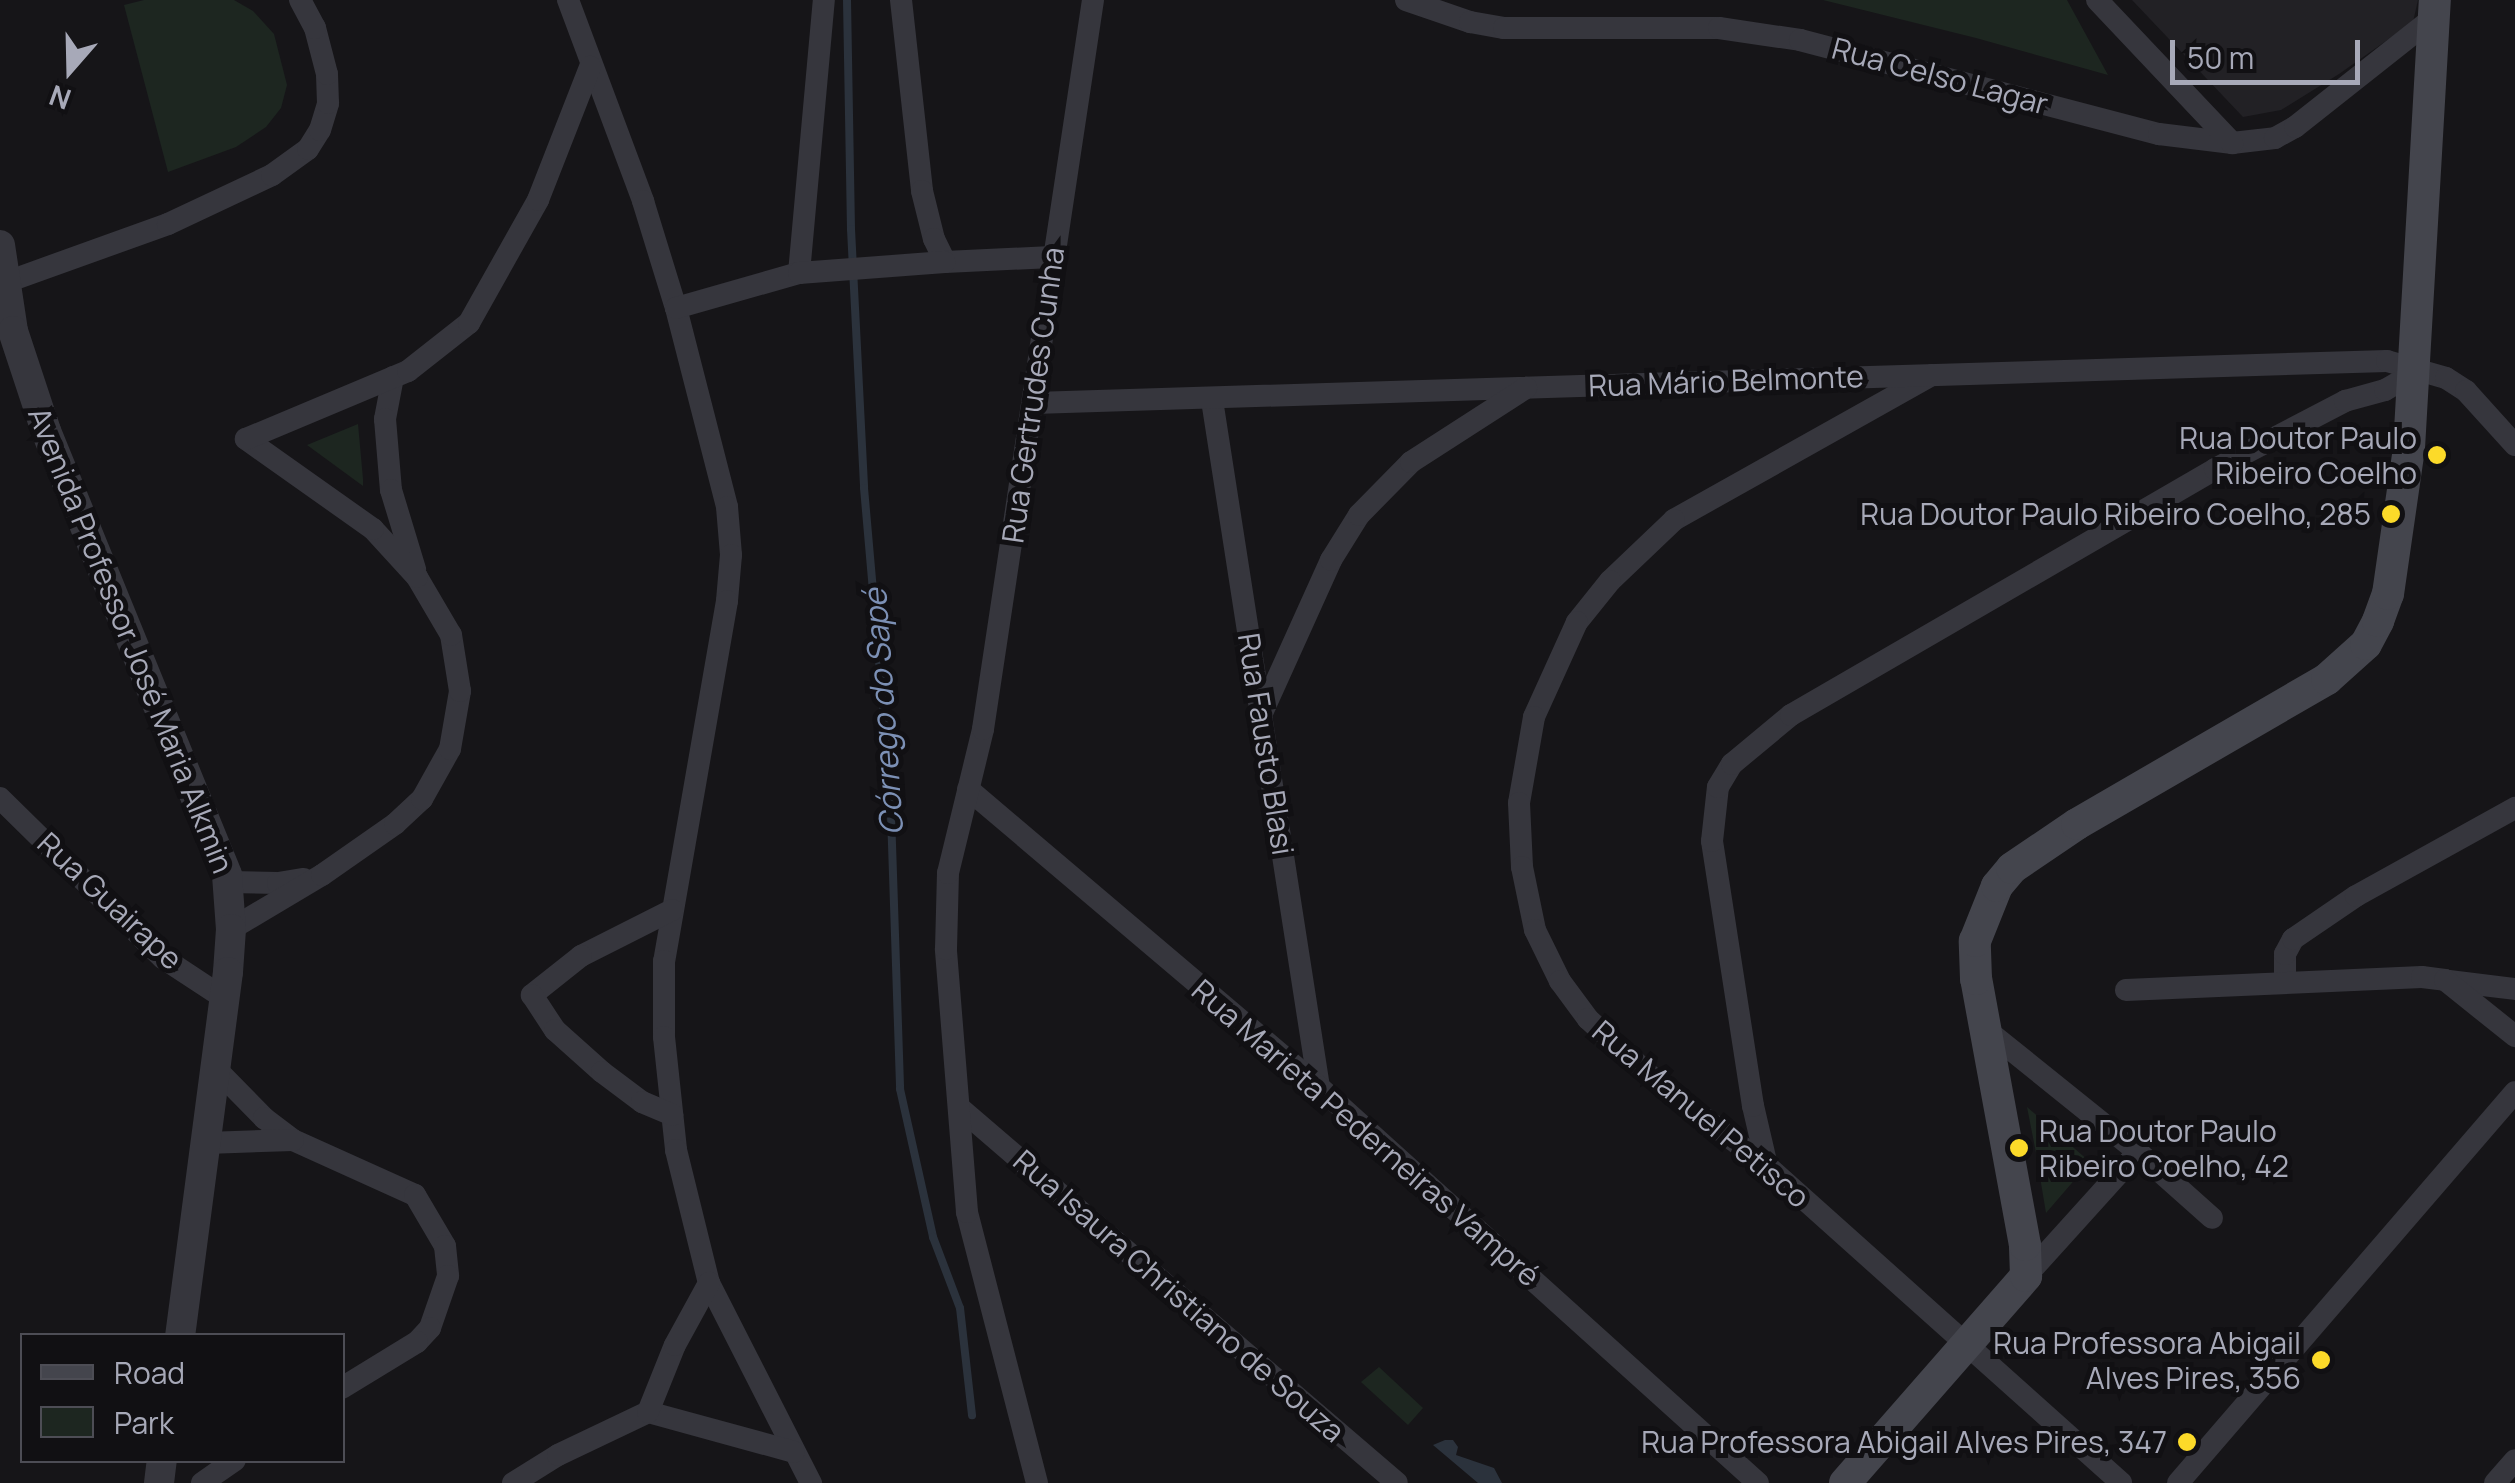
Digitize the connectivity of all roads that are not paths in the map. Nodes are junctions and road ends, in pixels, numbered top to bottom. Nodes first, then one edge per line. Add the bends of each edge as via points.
1 (300, 0) edge
2 (568, 0) edge
3 (824, 0) edge
4 (900, 0) edge
5 (1093, 0) edge
6 (1406, 0) edge
7 (2097, 0) edge
8 (2440, 6) edge
9 (590, 67) junction
10 (2232, 143) junction
11 (0, 245) edge
12 (1052, 258) junction
13 (946, 262) junction
14 (811, 272) junction
15 (4, 283) junction
16 (676, 308) junction
17 (2416, 372) junction
18 (1932, 374) junction
19 (393, 377) junction
20 (1528, 386) junction
21 (1212, 400) junction
22 (1034, 402) junction
23 (2515, 445) edge
24 (417, 577) junction
25 (1262, 713) junction
26 (968, 789) junction
27 (5, 805) edge
28 (2515, 808) edge
29 (322, 875) junction
30 (228, 882) junction
31 (672, 910) junction
32 (231, 930) junction
33 (2446, 980) junction
34 (2285, 981) junction
35 (2515, 989) edge
36 (2126, 990) dead end
37 (224, 998) junction
38 (1984, 1028) junction
39 (2515, 1036) edge
40 (216, 1069) junction
41 (1319, 1087) junction
42 (2515, 1092) edge
43 (961, 1109) junction
44 (672, 1115) junction
45 (293, 1140) junction
46 (206, 1143) junction
47 (2138, 1152) junction
48 (1767, 1166) junction
49 (2212, 1218) dead end
50 (2026, 1276) junction
51 (709, 1283) junction
52 (180, 1333) edge
53 (1964, 1344) junction
54 (345, 1386) edge
55 (648, 1412) junction
56 (794, 1452) junction
57 (2515, 1460) edge
58 (230, 1463) edge
59 (1035, 1476) edge
60 (202, 1483) edge
61 (513, 1483) edge
62 (811, 1483) edge
63 (1058, 1483) edge
64 (1397, 1483) edge
65 (1758, 1483) edge
66 (1845, 1483) edge
67 (2121, 1483) edge
68 (2178, 1483) edge
69 (2495, 1483) edge

1 - 15 street via 327,74 328,103 308,150 272,175 168,224
2 - 9 street
3 - 14 street
4 - 13 street via 922,191
5 - 12 street, Rua Gertrudes Cunha
6 - 10 street, Rua Celso Lagar via 1504,28 1719,28 1800,40 2159,134
7 - 10 street
8 - 10 street, Rua Celso Lagar via 2295,126 2275,138
8 - 17 main road
9 - 16 street
9 - 19 street via 538,200 469,323
11 - 15 street, Avenida Professor José Maria Alkmin
12 - 13 street
12 - 22 street, Rua Gertrudes Cunha
13 - 14 street
14 - 16 street
15 - 30 street, Avenida Professor José Maria Alkmin via 46,431
16 - 31 street via 727,507 731,555
17 - 18 street, Rua Mário Belmonte via 2387,361
17 - 23 street, Rua Mário Belmonte via 2446,378 2466,391
17 - 38 main road via 2388,594 2366,644 2327,679 2012,868 1984,908 1975,940
17 - 48 street via 2216,469 1791,715 1732,764 1718,787 1712,841
18 - 20 street, Rua Mário Belmonte
18 - 48 street, Rua Manuel Petisco via 1739,480 1642,548 1577,622 1548,679 1524,757 1522,867 1535,930 1560,981 1588,1020 1657,1082
19 - 24 street via 385,420 392,490
19 - 24 street via 246,439 373,529
20 - 21 street, Rua Mário Belmonte
20 - 25 street via 1411,462 1359,515 1331,560
21 - 22 street, Rua Mário Belmonte
21 - 25 street, Rua Fausto Blasi
22 - 26 street, Rua Gertrudes Cunha
24 - 29 street via 455,649 460,691 450,749 422,799
25 - 41 street, Rua Fausto Blasi
26 - 41 street, Rua Marieta Pederneiras Vampré
26 - 43 street, Rua Gertrudes Cunha via 948,873 946,949
27 - 37 street, Rua Guairape via 163,958
28 - 34 street via 2356,896 2293,940 2284,954
29 - 30 street via 278,884
29 - 32 street
30 - 32 street, Avenida Professor José Maria Alkmin
31 - 44 street via 664,1018
31 - 44 street via 581,956 532,995 555,1030 602,1072
32 - 37 street, Avenida Professor José Maria Alkmin
33 - 34 street
33 - 35 street
33 - 39 street
34 - 36 street
37 - 40 street, Avenida Professor José Maria Alkmin
38 - 47 street
38 - 50 main road
40 - 45 street
40 - 46 street, Avenida Professor José Maria Alkmin
41 - 65 street, Rua Marieta Pederneiras Vampré
42 - 68 street
43 - 59 street, Rua Gertrudes Cunha via 967,1212
43 - 64 street, Rua Isaura Christiano de Souza
44 - 51 street
45 - 46 street
45 - 54 street via 415,1196 445,1246 448,1276 430,1328
46 - 52 street, Avenida Professor José Maria Alkmin
47 - 49 street
47 - 50 street
48 - 53 street, Rua Manuel Petisco
50 - 53 main road
51 - 55 street
51 - 56 street
53 - 66 main road
53 - 67 street, Rua Manuel Petisco
55 - 56 street
55 - 61 street
56 - 62 street
57 - 69 street
58 - 60 street
59 - 63 street

